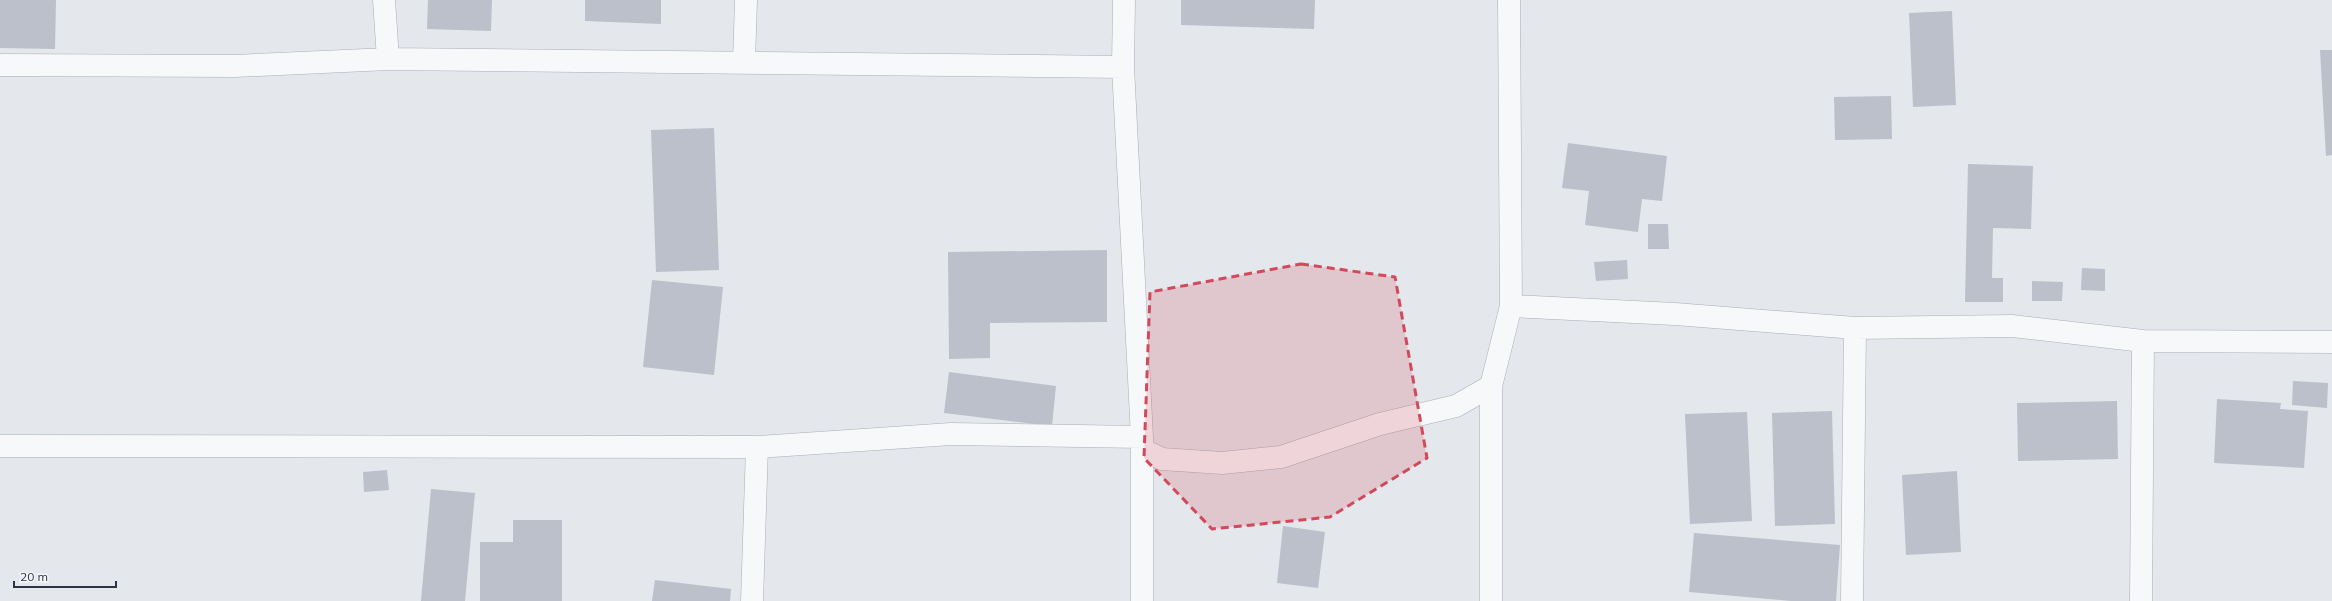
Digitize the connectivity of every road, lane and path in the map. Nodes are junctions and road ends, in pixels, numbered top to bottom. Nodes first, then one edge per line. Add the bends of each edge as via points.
1 (384, 0) edge
2 (746, 0) edge
3 (1124, 0) edge
4 (1509, 0) edge
5 (388, 59) junction
6 (744, 63) junction
7 (0, 65) edge
8 (1123, 67) junction
9 (1511, 306) junction
10 (1855, 328) junction
11 (2143, 341) junction
12 (2332, 342) edge
13 (1491, 386) junction
14 (1142, 437) junction
15 (0, 446) edge
16 (757, 447) junction
17 (752, 601) edge
18 (1142, 601) edge
19 (1490, 601) edge
20 (1852, 601) edge
21 (2141, 601) edge

1 - 5 street
2 - 6 street
3 - 8 street
4 - 9 street
5 - 6 street
5 - 7 street via 235,66
6 - 8 street
8 - 14 street
9 - 10 street via 1676,314
9 - 13 street
10 - 11 street via 2012,326
10 - 20 street
11 - 12 street
11 - 21 street
13 - 14 street via 1456,406 1380,424 1281,457 1222,463 1162,459 1143,450
13 - 19 street
14 - 16 street via 951,434
14 - 18 street
15 - 16 street
16 - 17 street

